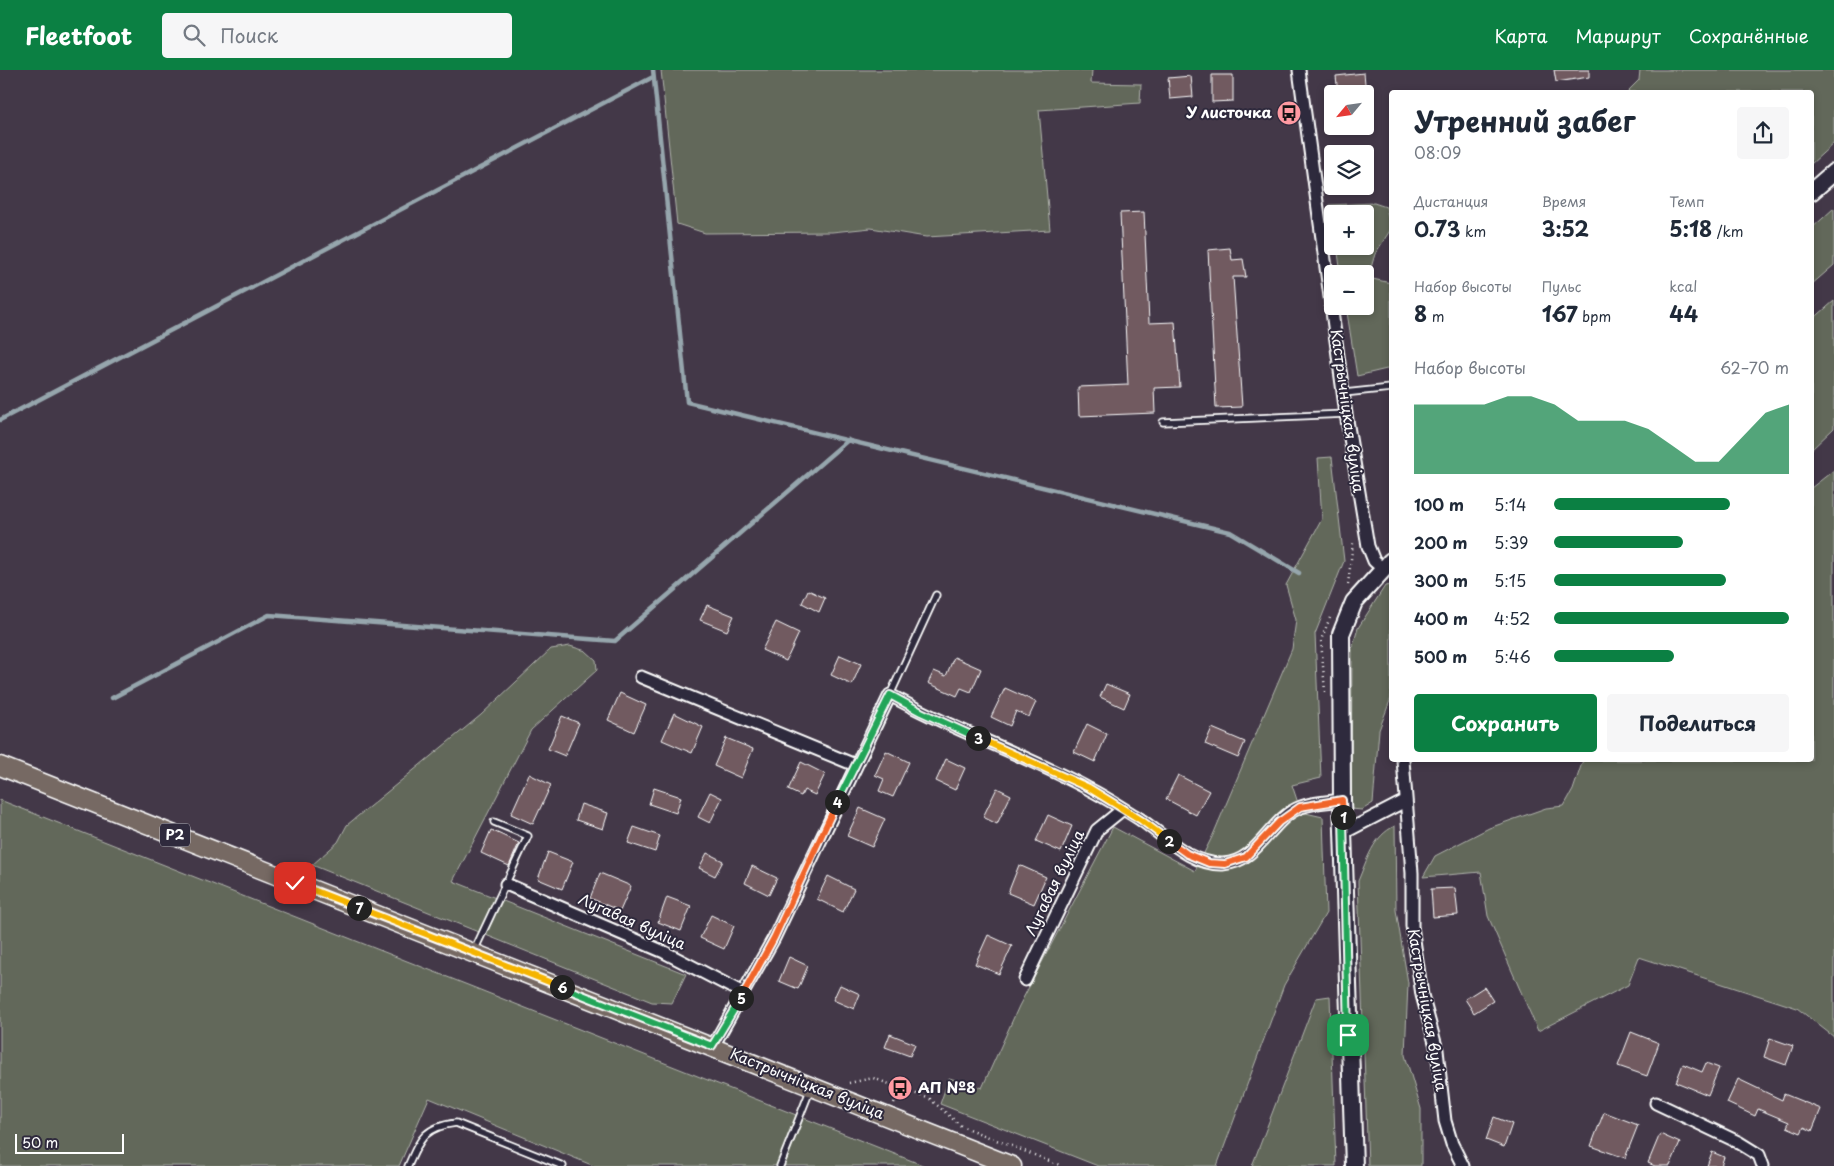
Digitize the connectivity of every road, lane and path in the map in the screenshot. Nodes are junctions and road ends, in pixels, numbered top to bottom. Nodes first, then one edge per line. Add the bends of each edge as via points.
1 (1300, 70) edge
2 (1834, 172) edge
3 (1814, 189) edge
4 (1389, 388) edge
5 (1344, 393) junction
6 (1346, 414) junction
7 (1163, 422) dead end
8 (1387, 565) edge
9 (936, 595) dead end
10 (642, 677) dead end
11 (890, 695) junction
12 (1403, 762) edge
13 (855, 765) junction
14 (0, 766) edge
15 (1342, 800) junction
16 (1405, 801) junction
17 (1123, 809) junction
18 (494, 822) dead end
19 (1343, 833) junction
20 (506, 884) junction
21 (474, 953) junction
22 (1025, 980) dead end
23 (743, 993) junction
24 (712, 1046) junction
25 (873, 1078) dead end
26 (812, 1086) junction
27 (1656, 1103) dead end
28 (408, 1166) edge
29 (563, 1166) edge
30 (780, 1166) edge
31 (1012, 1166) edge
32 (1062, 1166) edge
33 (1354, 1166) edge
34 (1463, 1166) edge
35 (1763, 1166) edge

1 - 5 street, Кастрычніцкая вуліца
2 - 3 street
4 - 5 lane
5 - 6 street, Кастрычніцкая вуліца
6 - 7 lane
6 - 8 street, Кастрычніцкая вуліца via 1368,546 1374,561
8 - 15 street via 1354,602 1341,634
9 - 11 lane
10 - 13 street
11 - 13 street
11 - 17 street via 1089,788
12 - 16 street, Кастрычніцкая вуліца
13 - 23 street via 774,938
14 - 21 main road, Кастрычніцкая вуліца / Р2
15 - 17 street via 1300,807 1279,822 1246,857 1225,864 1209,863 1187,854
15 - 19 street
16 - 19 street
16 - 34 street, Кастрычніцкая вуліца via 1412,873 1412,926 1422,995 1437,1050 1445,1121
17 - 22 street, Лугавая вуліца via 1097,830
18 - 20 lane via 528,836
19 - 33 street
20 - 21 lane
20 - 23 street, Лугавая вуліца via 664,952
21 - 24 main road, Кастрычніцкая вуліца / Р2
23 - 24 street
24 - 26 main road, Кастрычніцкая вуліца / Р2
25 - 32 path via 930,1099 961,1126
26 - 30 lane
26 - 31 main road, Кастрычніцкая вуліца / Р2
27 - 35 street via 1738,1142 1759,1155
28 - 29 lane via 420,1139 437,1125 456,1123

